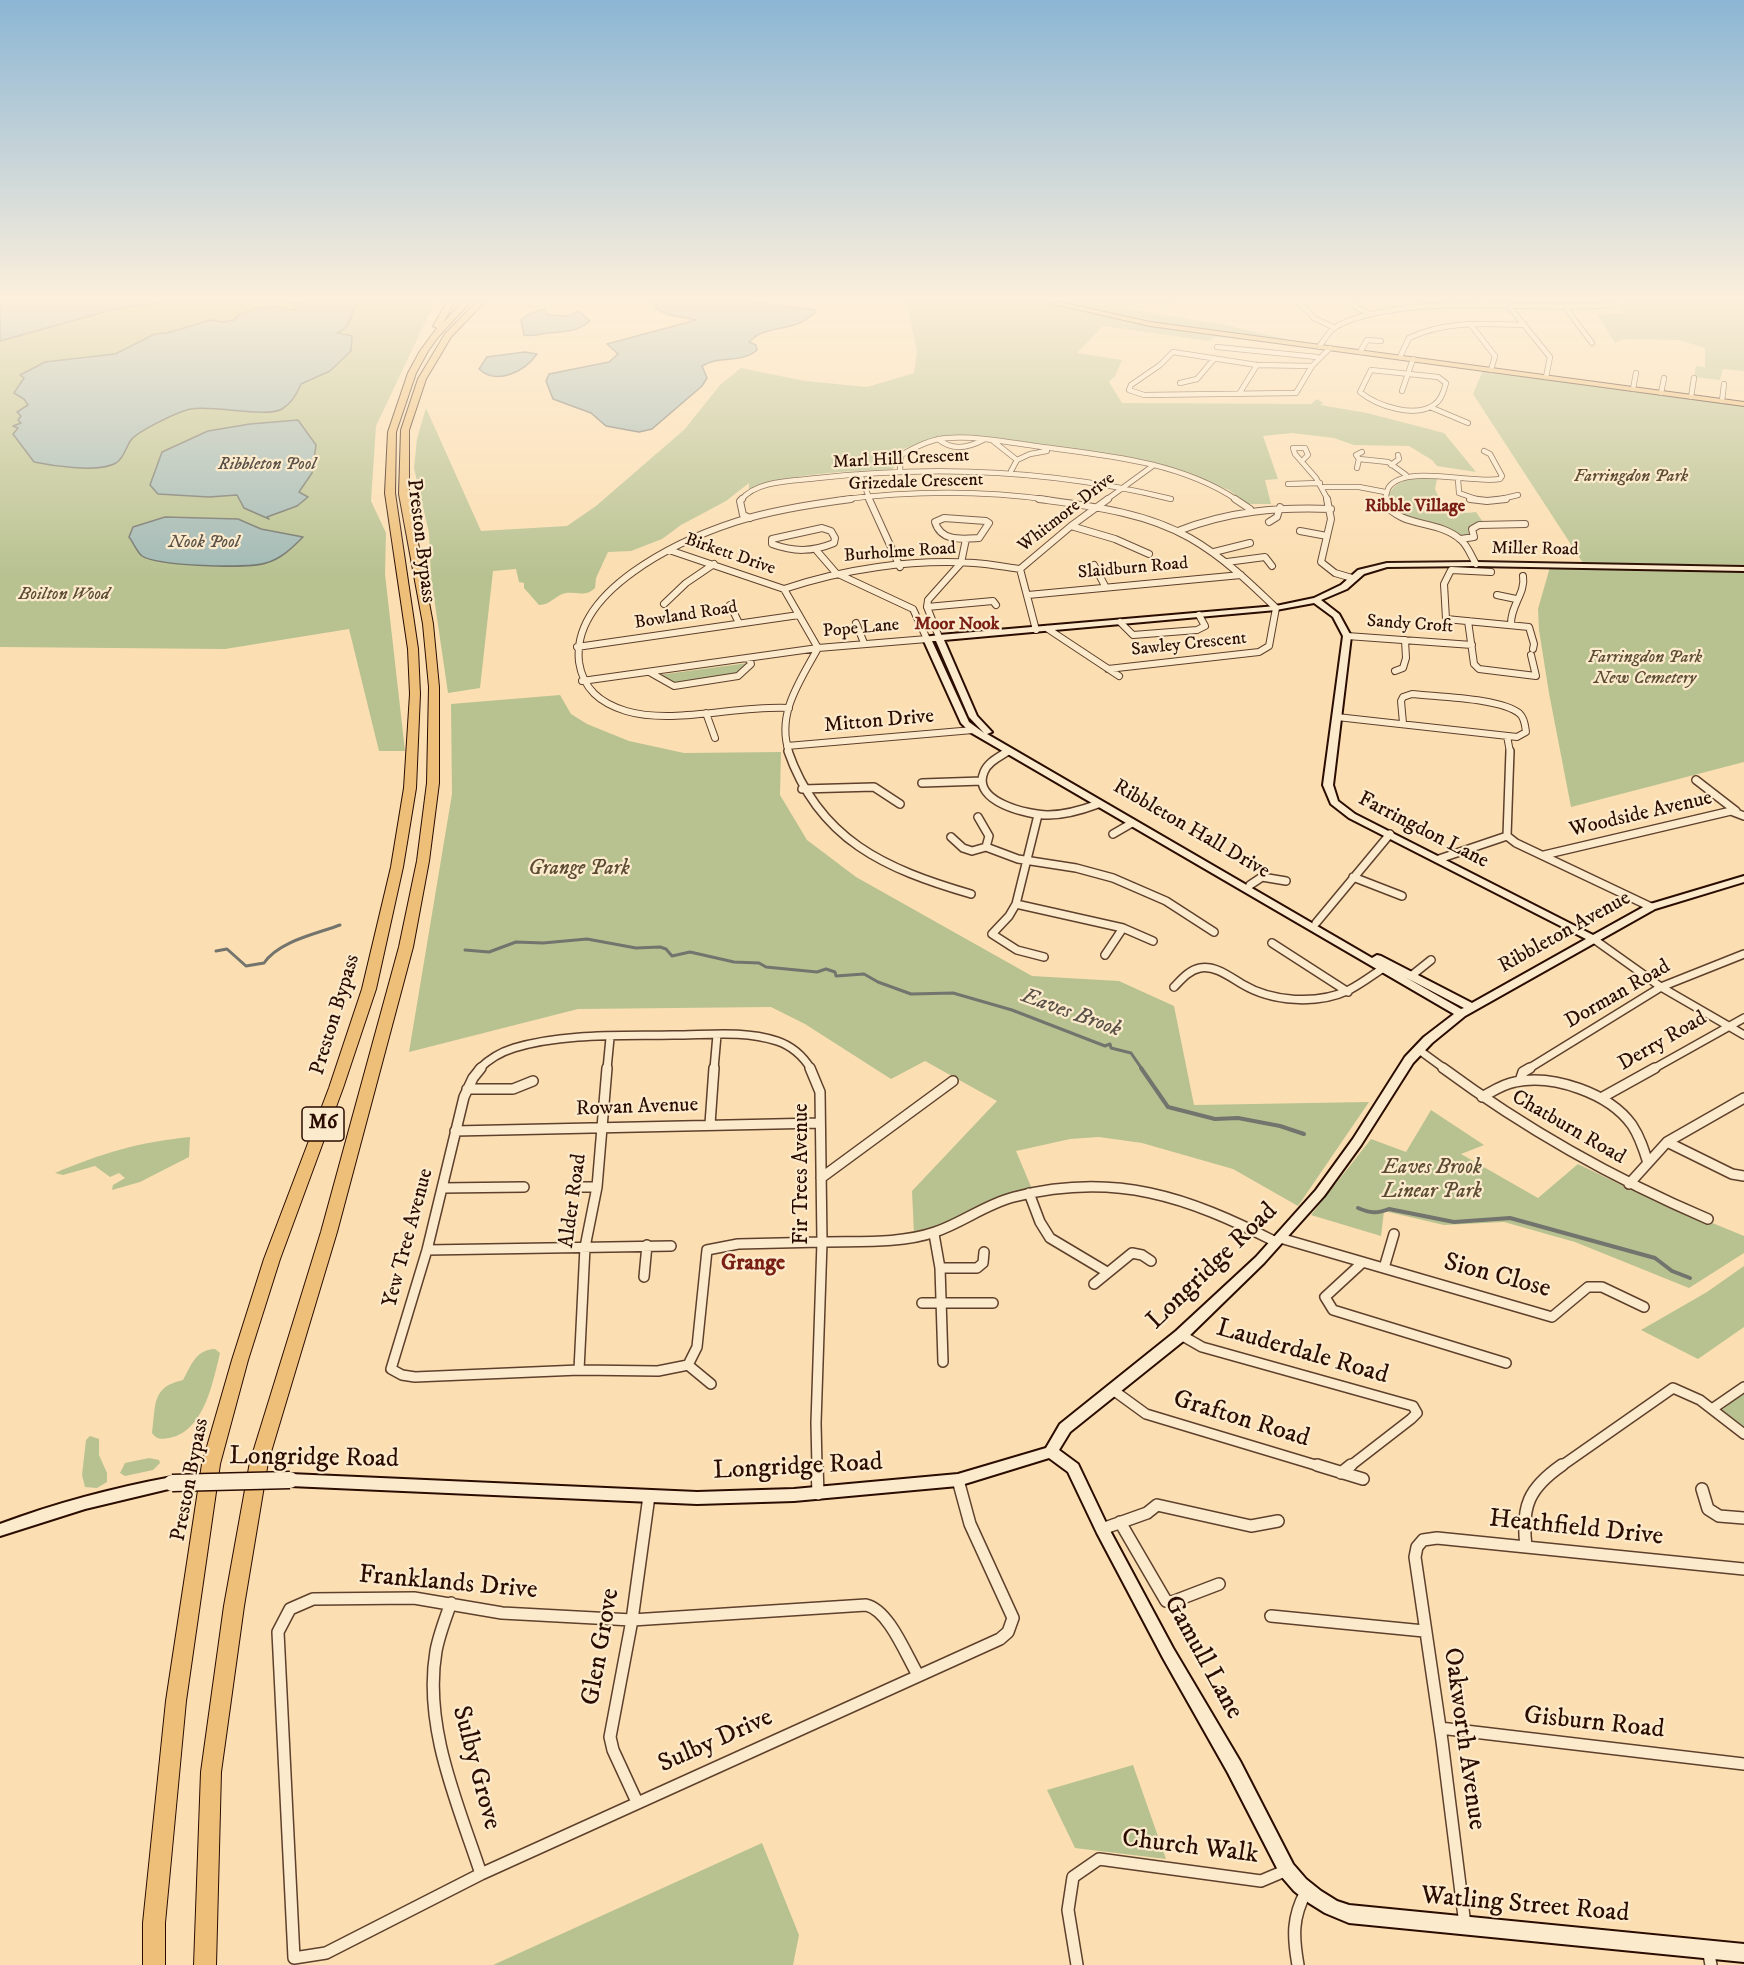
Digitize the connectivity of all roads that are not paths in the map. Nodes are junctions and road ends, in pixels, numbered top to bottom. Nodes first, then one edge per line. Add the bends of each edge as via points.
1 (406, 391) edge
2 (419, 391) edge
3 (421, 391) edge
4 (1130, 391) edge
5 (1241, 391) edge
6 (1297, 391) edge
7 (1361, 391) edge
8 (1443, 391) edge
9 (1645, 391) edge
10 (1692, 391) edge
11 (1723, 391) edge
12 (1661, 393) joint
13 (1239, 394) junction
14 (417, 396) junction
15 (1691, 397) junction
16 (1722, 401) junction
17 (1744, 404) edge
18 (1430, 407) junction
19 (1467, 423) dead end
20 (938, 439) junction
21 (983, 440) junction
22 (991, 440) junction
23 (1058, 449) junction
24 (1484, 451) dead end
25 (1362, 452) dead end
26 (1398, 455) dead end
27 (1304, 459) dead end
28 (1359, 459) junction
29 (1017, 460) junction
30 (1154, 465) junction
31 (1391, 465) junction
32 (1357, 468) dead end
33 (900, 470) junction
34 (1011, 471) junction
35 (860, 474) junction
36 (1406, 475) junction
37 (1458, 479) junction
38 (1288, 484) dead end
39 (1322, 485) junction
40 (1126, 486) junction
41 (1385, 492) junction
42 (1518, 495) dead end
43 (868, 497) junction
44 (1171, 499) dead end
45 (1098, 506) junction
46 (1280, 507) junction
47 (1250, 509) junction
48 (1331, 509) junction
49 (750, 518) junction
50 (1269, 522) dead end
51 (1525, 524) dead end
52 (1071, 526) junction
53 (1178, 531) junction
54 (1300, 531) dead end
55 (1327, 536) junction
56 (966, 539) junction
57 (1461, 539) junction
58 (1250, 543) dead end
59 (669, 550) junction
60 (817, 551) junction
61 (1214, 552) junction
62 (1149, 554) dead end
63 (1227, 562) junction
64 (961, 563) junction
65 (714, 564) junction
66 (1476, 564) junction
67 (1094, 565) dead end
68 (1272, 566) dead end
69 (900, 567) junction
70 (1450, 567) junction
71 (1020, 569) junction
72 (1744, 569) edge
73 (1491, 572) dead end
74 (836, 573) junction
75 (1241, 575) junction
76 (1523, 576) dead end
77 (1352, 578) junction
78 (1105, 586) junction
79 (784, 589) junction
80 (1334, 593) joint
81 (1028, 595) junction
82 (1497, 595) dead end
83 (1516, 598) junction
84 (1316, 600) junction
85 (664, 604) dead end
86 (730, 605) dead end
87 (996, 605) dead end
88 (927, 606) junction
89 (1276, 608) junction
90 (799, 615) junction
91 (1199, 615) junction
92 (1468, 621) junction
93 (1120, 622) junction
94 (739, 623) junction
95 (856, 623) dead end
96 (1511, 625) junction
97 (1048, 629) junction
98 (1036, 630) junction
99 (1347, 636) junction
100 (939, 638) junction
101 (927, 639) junction
102 (1406, 640) junction
103 (864, 643) junction
104 (1472, 645) junction
105 (577, 647) junction
106 (818, 648) junction
107 (749, 658) junction
108 (1108, 669) junction
109 (1395, 671) dead end
110 (651, 673) junction
111 (1119, 676) dead end
112 (582, 681) junction
113 (789, 708) junction
114 (706, 713) junction
115 (1338, 717) junction
116 (1403, 723) junction
117 (977, 728) junction
118 (1507, 736) junction
119 (715, 738) dead end
120 (787, 746) junction
121 (1011, 749) junction
122 (1696, 780) dead end
123 (982, 781) junction
124 (922, 783) dead end
125 (802, 789) junction
126 (1102, 802) junction
127 (900, 804) dead end
128 (1038, 815) junction
129 (1743, 816) edge
130 (978, 817) dead end
131 (1132, 823) junction
132 (1113, 834) dead end
133 (1390, 834) junction
134 (1507, 836) junction
135 (951, 837) dead end
136 (986, 846) junction
137 (1544, 855) junction
138 (1027, 860) junction
139 (1439, 860) junction
140 (1353, 877) junction
141 (1234, 879) junction
142 (1743, 880) edge
143 (1286, 881) dead end
144 (1250, 885) junction
145 (971, 894) dead end
146 (1402, 896) dead end
147 (1016, 904) junction
148 (1651, 907) junction
149 (1313, 925) junction
150 (1123, 928) junction
151 (1214, 932) dead end
152 (1595, 940) junction
153 (1153, 941) dead end
154 (1272, 943) dead end
155 (1744, 954) edge
156 (1105, 955) dead end
157 (1044, 957) dead end
158 (1431, 960) dead end
159 (1385, 967) junction
160 (1411, 976) junction
161 (1174, 987) dead end
162 (1661, 987) junction
163 (1348, 992) junction
164 (1473, 1008) junction
165 (1461, 1014) junction
166 (1744, 1018) edge
167 (1728, 1026) junction
168 (717, 1035) junction
169 (1744, 1035) edge
170 (610, 1038) junction
171 (1419, 1050) junction
172 (1520, 1080) junction
173 (533, 1081) dead end
174 (953, 1081) dead end
175 (467, 1089) junction
176 (1482, 1097) junction
177 (1601, 1098) junction
178 (1744, 1098) edge
179 (820, 1123) junction
180 (710, 1124) junction
181 (601, 1127) junction
182 (455, 1131) junction
183 (1667, 1142) junction
184 (1648, 1163) junction
185 (1744, 1176) edge
186 (821, 1178) junction
187 (1629, 1184) junction
188 (524, 1187) dead end
189 (575, 1187) dead end
190 (597, 1187) junction
191 (442, 1188) junction
192 (1029, 1193) junction
193 (1708, 1220) dead end
194 (934, 1234) junction
195 (1394, 1234) dead end
196 (822, 1240) junction
197 (1278, 1240) junction
198 (647, 1245) junction
199 (671, 1246) dead end
200 (585, 1247) junction
201 (427, 1250) junction
202 (984, 1252) dead end
203 (1150, 1261) dead end
204 (1363, 1262) junction
205 (940, 1268) junction
206 (1384, 1268) junction
207 (1107, 1272) junction
208 (644, 1277) dead end
209 (1094, 1284) dead end
210 (922, 1303) dead end
211 (941, 1303) junction
212 (993, 1303) dead end
213 (1644, 1307) dead end
214 (1181, 1335) junction
215 (943, 1362) dead end
216 (1506, 1363) dead end
217 (688, 1365) junction
218 (579, 1370) junction
219 (711, 1384) dead end
220 (1744, 1387) edge
221 (1113, 1390) junction
222 (1712, 1409) junction
223 (1744, 1434) edge
224 (1051, 1452) junction
225 (1341, 1473) junction
226 (1363, 1479) dead end
227 (958, 1480) junction
228 (1702, 1489) dead end
229 (818, 1494) junction
230 (649, 1496) junction
231 (1744, 1518) edge
232 (1278, 1521) dead end
233 (1120, 1522) junction
234 (1102, 1529) junction
235 (0, 1530) edge
236 (1526, 1546) junction
237 (1415, 1557) joint
238 (1744, 1569) edge
239 (1219, 1584) dead end
240 (451, 1604) junction
241 (1271, 1616) dead end
242 (632, 1620) junction
243 (1424, 1631) junction
244 (918, 1675) junction
245 (1440, 1728) junction
246 (1744, 1764) edge
247 (637, 1802) junction
248 (1287, 1870) junction
249 (481, 1874) junction
250 (1306, 1892) junction
251 (1466, 1927) junction
252 (1744, 1953) edge
253 (1710, 1957) edge
254 (294, 1958) joint
255 (154, 1965) edge
256 (205, 1965) edge
257 (1077, 1965) edge
258 (1298, 1965) edge

1 - 255 highway, Preston Bypass / M6 via 392,432 390,493 413,649 410,788 369,989 272,1259 211,1464 176,1701 154,1923
2 - 14 highway, Preston Bypass / M6
3 - 14 highway
4 - 13 street via 1144,395
5 - 13 street
6 - 13 street
7 - 18 street via 1385,405
8 - 18 street via 1441,398
9 - 12 highway
10 - 15 street
11 - 16 street
12 - 15 highway
14 - 256 highway, Preston Bypass / M6 via 405,430 404,494 428,624 434,687 433,783 423,861 406,947 329,1232 259,1462 211,1772
15 - 16 highway
16 - 17 highway
18 - 19 street
20 - 21 street
20 - 21 street via 963,448
20 - 33 street via 907,450 901,455
21 - 22 street
22 - 23 street
22 - 29 street
23 - 29 street
23 - 30 street
24 - 37 street via 1490,454 1500,479
25 - 28 street via 1356,455
26 - 31 street via 1399,459
27 - 39 street
28 - 31 street
28 - 32 street
29 - 34 street
30 - 40 street, Whitmore Drive
30 - 47 street via 1205,482
31 - 36 street
33 - 34 street, Marl Hill Crescent
33 - 35 street, Marl Hill Crescent
34 - 40 street, Marl Hill Crescent
35 - 43 street
35 - 49 street, Marl Hill Crescent via 750,491 740,501 743,514
36 - 37 street
36 - 41 street via 1391,483
37 - 42 street via 1459,493 1466,498 1497,500
38 - 39 street
39 - 41 street
39 - 48 street
40 - 44 street, Marl Hill Crescent
40 - 45 street, Whitmore Drive
41 - 57 street via 1384,503 1394,516
43 - 45 street, Grizedale Crescent via 988,494
43 - 49 street, Grizedale Crescent
43 - 69 street
45 - 52 street, Whitmore Drive
45 - 53 street, Grizedale Crescent
46 - 47 street
46 - 48 street
46 - 50 street via 1277,517
47 - 53 street
48 - 55 street
49 - 59 street, Grizedale Crescent
51 - 57 street via 1479,525 1472,529 1474,537
52 - 62 street
52 - 71 street, Whitmore Drive
53 - 61 street, Grizedale Crescent
54 - 55 street
55 - 77 street via 1321,561 1326,568
56 - 56 street via 946,537 935,522 944,518 989,523 982,536
56 - 64 street
57 - 66 street
58 - 61 street
59 - 65 street, Birkett Drive
59 - 105 street, Grizedale Crescent via 630,574 602,600 590,615
60 - 60 street via 834,543 831,531 822,528 772,539 772,544 793,552
60 - 74 street
61 - 63 street, Grizedale Crescent
63 - 68 street via 1265,557
63 - 75 street, Grizedale Crescent
64 - 69 street, Burholme Road
64 - 71 street, Burholme Road
64 - 88 street
65 - 79 street, Birkett Drive
65 - 85 street
66 - 70 street, Miller Road
66 - 72 street, Miller Road
67 - 78 street
69 - 74 street, Burholme Road
70 - 73 street
70 - 77 street, Miller Road via 1387,565
70 - 92 street via 1443,584 1446,619
71 - 81 street, Whitmore Drive
74 - 79 street, Burholme Road
74 - 101 street via 913,609
75 - 78 street, Slaidburn Road
75 - 89 street, Grizedale Crescent
76 - 83 street via 1526,584
77 - 80 street, Miller Road
78 - 81 street, Slaidburn Road
79 - 90 street, Birkett Drive
80 - 84 street, Pope Lane
81 - 98 street, Whitmore Drive
82 - 83 street
83 - 96 street via 1510,611
84 - 89 street, Pope Lane
84 - 99 street via 1336,616
86 - 94 street
87 - 88 street via 993,601
88 - 100 street
89 - 91 street, Pope Lane
89 - 108 street, Sawley Crescent via 1269,645 1259,652
90 - 94 street, Bowland Road
90 - 106 street, Birkett Drive
91 - 93 street, Pope Lane
91 - 93 street via 1205,626 1197,630 1133,635
92 - 96 street
92 - 104 street
93 - 97 street, Pope Lane
94 - 105 street, Bowland Road
95 - 103 street
96 - 104 street via 1529,627 1536,676 1486,671 1475,666
97 - 98 street, Pope Lane
97 - 108 street, Sawley Crescent
98 - 100 street, Pope Lane
99 - 102 street, Sandy Croft
99 - 115 street, Farringdon Lane
100 - 101 street, Pope Lane
100 - 117 street, Ribbleton Hall Drive
101 - 103 street, Pope Lane
101 - 117 street, Ribbleton Hall Drive via 965,723
102 - 104 street, Sandy Croft
102 - 109 street via 1403,668
103 - 106 street, Pope Lane
105 - 112 street
106 - 107 street, Pope Lane
106 - 113 street
107 - 110 street, Pope Lane
107 - 110 street via 751,664 738,676 674,686
108 - 111 street, Sawley Crescent
110 - 112 street, Pope Lane
112 - 114 street via 594,696 629,712 660,716
113 - 114 street via 757,706
113 - 120 street via 784,725
114 - 119 street
115 - 116 street
115 - 133 street, Farringdon Lane via 1328,785 1330,795 1347,813
116 - 118 street
116 - 118 street via 1401,701 1407,695 1480,702 1511,708 1522,718 1526,732
117 - 120 street, Mitton Drive
117 - 121 street, Ribbleton Hall Drive
118 - 134 street
120 - 125 street
121 - 123 street via 987,764
121 - 126 street, Ribbleton Hall Drive
122 - 129 street
123 - 124 street
123 - 128 street via 997,802
125 - 127 street via 874,787
125 - 145 street via 835,829 864,850 921,878
126 - 128 street via 1071,814
126 - 131 street, Ribbleton Hall Drive
126 - 141 street, Ribbleton Hall Drive
128 - 138 street
129 - 137 street, Woodside Avenue via 1731,811
130 - 136 street via 989,836
131 - 132 street, Ribbleton Hall Drive
131 - 141 street, Ribbleton Hall Drive
133 - 139 street, Farringdon Lane
133 - 140 street
134 - 137 street
134 - 139 street
135 - 136 street via 967,850
136 - 138 street via 999,854
137 - 148 street
138 - 147 street
138 - 151 street via 1079,869 1128,884 1159,897
139 - 152 street, Farringdon Lane
140 - 146 street
140 - 149 street
141 - 144 street, Ribbleton Hall Drive
141 - 149 street, Ribbleton Hall Drive
142 - 148 street, Ribbleton Avenue
143 - 144 street via 1262,877
144 - 149 street, Ribbleton Hall Drive
147 - 150 street
147 - 157 street via 992,934 1017,950
148 - 152 street, Ribbleton Avenue
149 - 159 street, Ribbleton Hall Drive
150 - 153 street
150 - 156 street
152 - 162 street
152 - 164 street, Ribbleton Avenue
154 - 163 street
155 - 162 street, Dorman Road
158 - 160 street
159 - 160 street, Ribbleton Hall Drive
159 - 163 street
159 - 165 street, Ribbleton Hall Drive
160 - 164 street, Ribbleton Hall Drive
161 - 163 street via 1193,970 1204,968 1249,988 1282,997 1314,999
162 - 167 street
162 - 172 street, Dorman Road via 1523,1072
164 - 165 street, Ribbleton Avenue
165 - 171 street, Ribbleton Avenue
166 - 167 street, Derry Road
167 - 169 street
167 - 177 street, Derry Road
168 - 170 street, Fir Trees Avenue
168 - 179 street, Fir Trees Avenue via 769,1038 803,1057 818,1082
168 - 180 street
170 - 175 street, Yew Tree Avenue via 565,1040 499,1054 479,1069
170 - 181 street, Alder Road
171 - 176 street, Chatburn Road
171 - 197 street, Longridge Road via 1320,1193
172 - 176 street
172 - 177 street via 1570,1086
173 - 175 street via 513,1089
174 - 186 street
175 - 182 street, Yew Tree Avenue
176 - 187 street, Chatburn Road via 1536,1133
177 - 184 street via 1639,1135
178 - 183 street
179 - 180 street, Rowan Avenue
179 - 186 street, Fir Trees Avenue
180 - 181 street, Rowan Avenue
181 - 182 street, Rowan Avenue
181 - 190 street, Alder Road
182 - 191 street, Yew Tree Avenue
183 - 184 street
183 - 185 street via 1732,1174
184 - 187 street
186 - 196 street, Fir Trees Avenue
187 - 193 street, Chatburn Road
188 - 191 street
189 - 190 street
190 - 200 street, Alder Road
191 - 201 street, Yew Tree Avenue
192 - 194 street, Sion Close via 999,1201
192 - 197 street, Sion Close via 1099,1186 1139,1188 1194,1203
192 - 207 street via 1050,1238
194 - 196 street
194 - 205 street
195 - 206 street
196 - 217 street via 716,1246 707,1250 697,1347
196 - 229 street, Fir Trees Avenue via 816,1423
197 - 204 street, Sion Close
197 - 214 street, Longridge Road
198 - 199 street
198 - 200 street
198 - 208 street
200 - 201 street
200 - 218 street, Alder Road
201 - 218 street, Yew Tree Avenue via 391,1369 415,1377
202 - 205 street via 983,1263 977,1268
203 - 207 street via 1132,1253
204 - 206 street, Sion Close
204 - 216 street via 1325,1297 1333,1310
205 - 211 street
206 - 213 street, Sion Close via 1552,1317 1588,1287 1602,1287
207 - 209 street
210 - 211 street
211 - 212 street
211 - 215 street
214 - 221 street, Longridge Road
214 - 225 street, Lauderdale Road via 1202,1347 1413,1406 1417,1413 1411,1419
217 - 218 street via 658,1371
217 - 219 street
220 - 222 street
221 - 224 street, Longridge Road via 1065,1428
221 - 225 street, Grafton Road via 1146,1414
222 - 223 street
222 - 236 street via 1681,1388 1672,1388 1546,1476 1525,1507 1522,1521
224 - 227 street, Longridge Road
224 - 234 street, Gamull Lane via 1073,1468
225 - 226 street, Grafton Road
227 - 229 street, Longridge Road
227 - 244 street, Sulby Drive via 970,1524 1013,1618 1008,1632 1000,1639
228 - 231 street via 1708,1509 1719,1516
229 - 230 street, Longridge Road
230 - 235 street, Longridge Road, bridge via 290,1480 172,1483 60,1508
230 - 242 street, Glen Grove
232 - 233 street via 1251,1526 1157,1505 1147,1513
233 - 234 street
233 - 239 street via 1166,1601
234 - 248 street, Gamull Lane
236 - 237 street, Heathfield Drive via 1437,1538 1423,1540
236 - 238 street, Heathfield Drive
237 - 243 street, Oakworth Avenue
240 - 242 street, Franklands Drive via 502,1613
240 - 249 street, Sulby Grove via 435,1655 435,1710 441,1747
240 - 254 street, Franklands Drive via 378,1597 313,1599 290,1609 278,1632
241 - 243 street
242 - 244 street, Franklands Drive via 866,1605 884,1615
242 - 247 street, Glen Grove via 610,1737
243 - 245 street, Oakworth Avenue
244 - 247 street, Sulby Drive
245 - 246 street, Gisburn Road
245 - 251 street, Oakworth Avenue
247 - 249 street, Sulby Drive
248 - 250 street, Gamull Lane
248 - 257 street, Church Walk via 1262,1881 1099,1859 1073,1877 1068,1910
249 - 254 street, Sulby Drive via 326,1953
250 - 251 street, Watling Street Road via 1349,1914
250 - 258 street via 1292,1925
251 - 253 street, Watling Street Road
252 - 253 street, Watling Street Road

